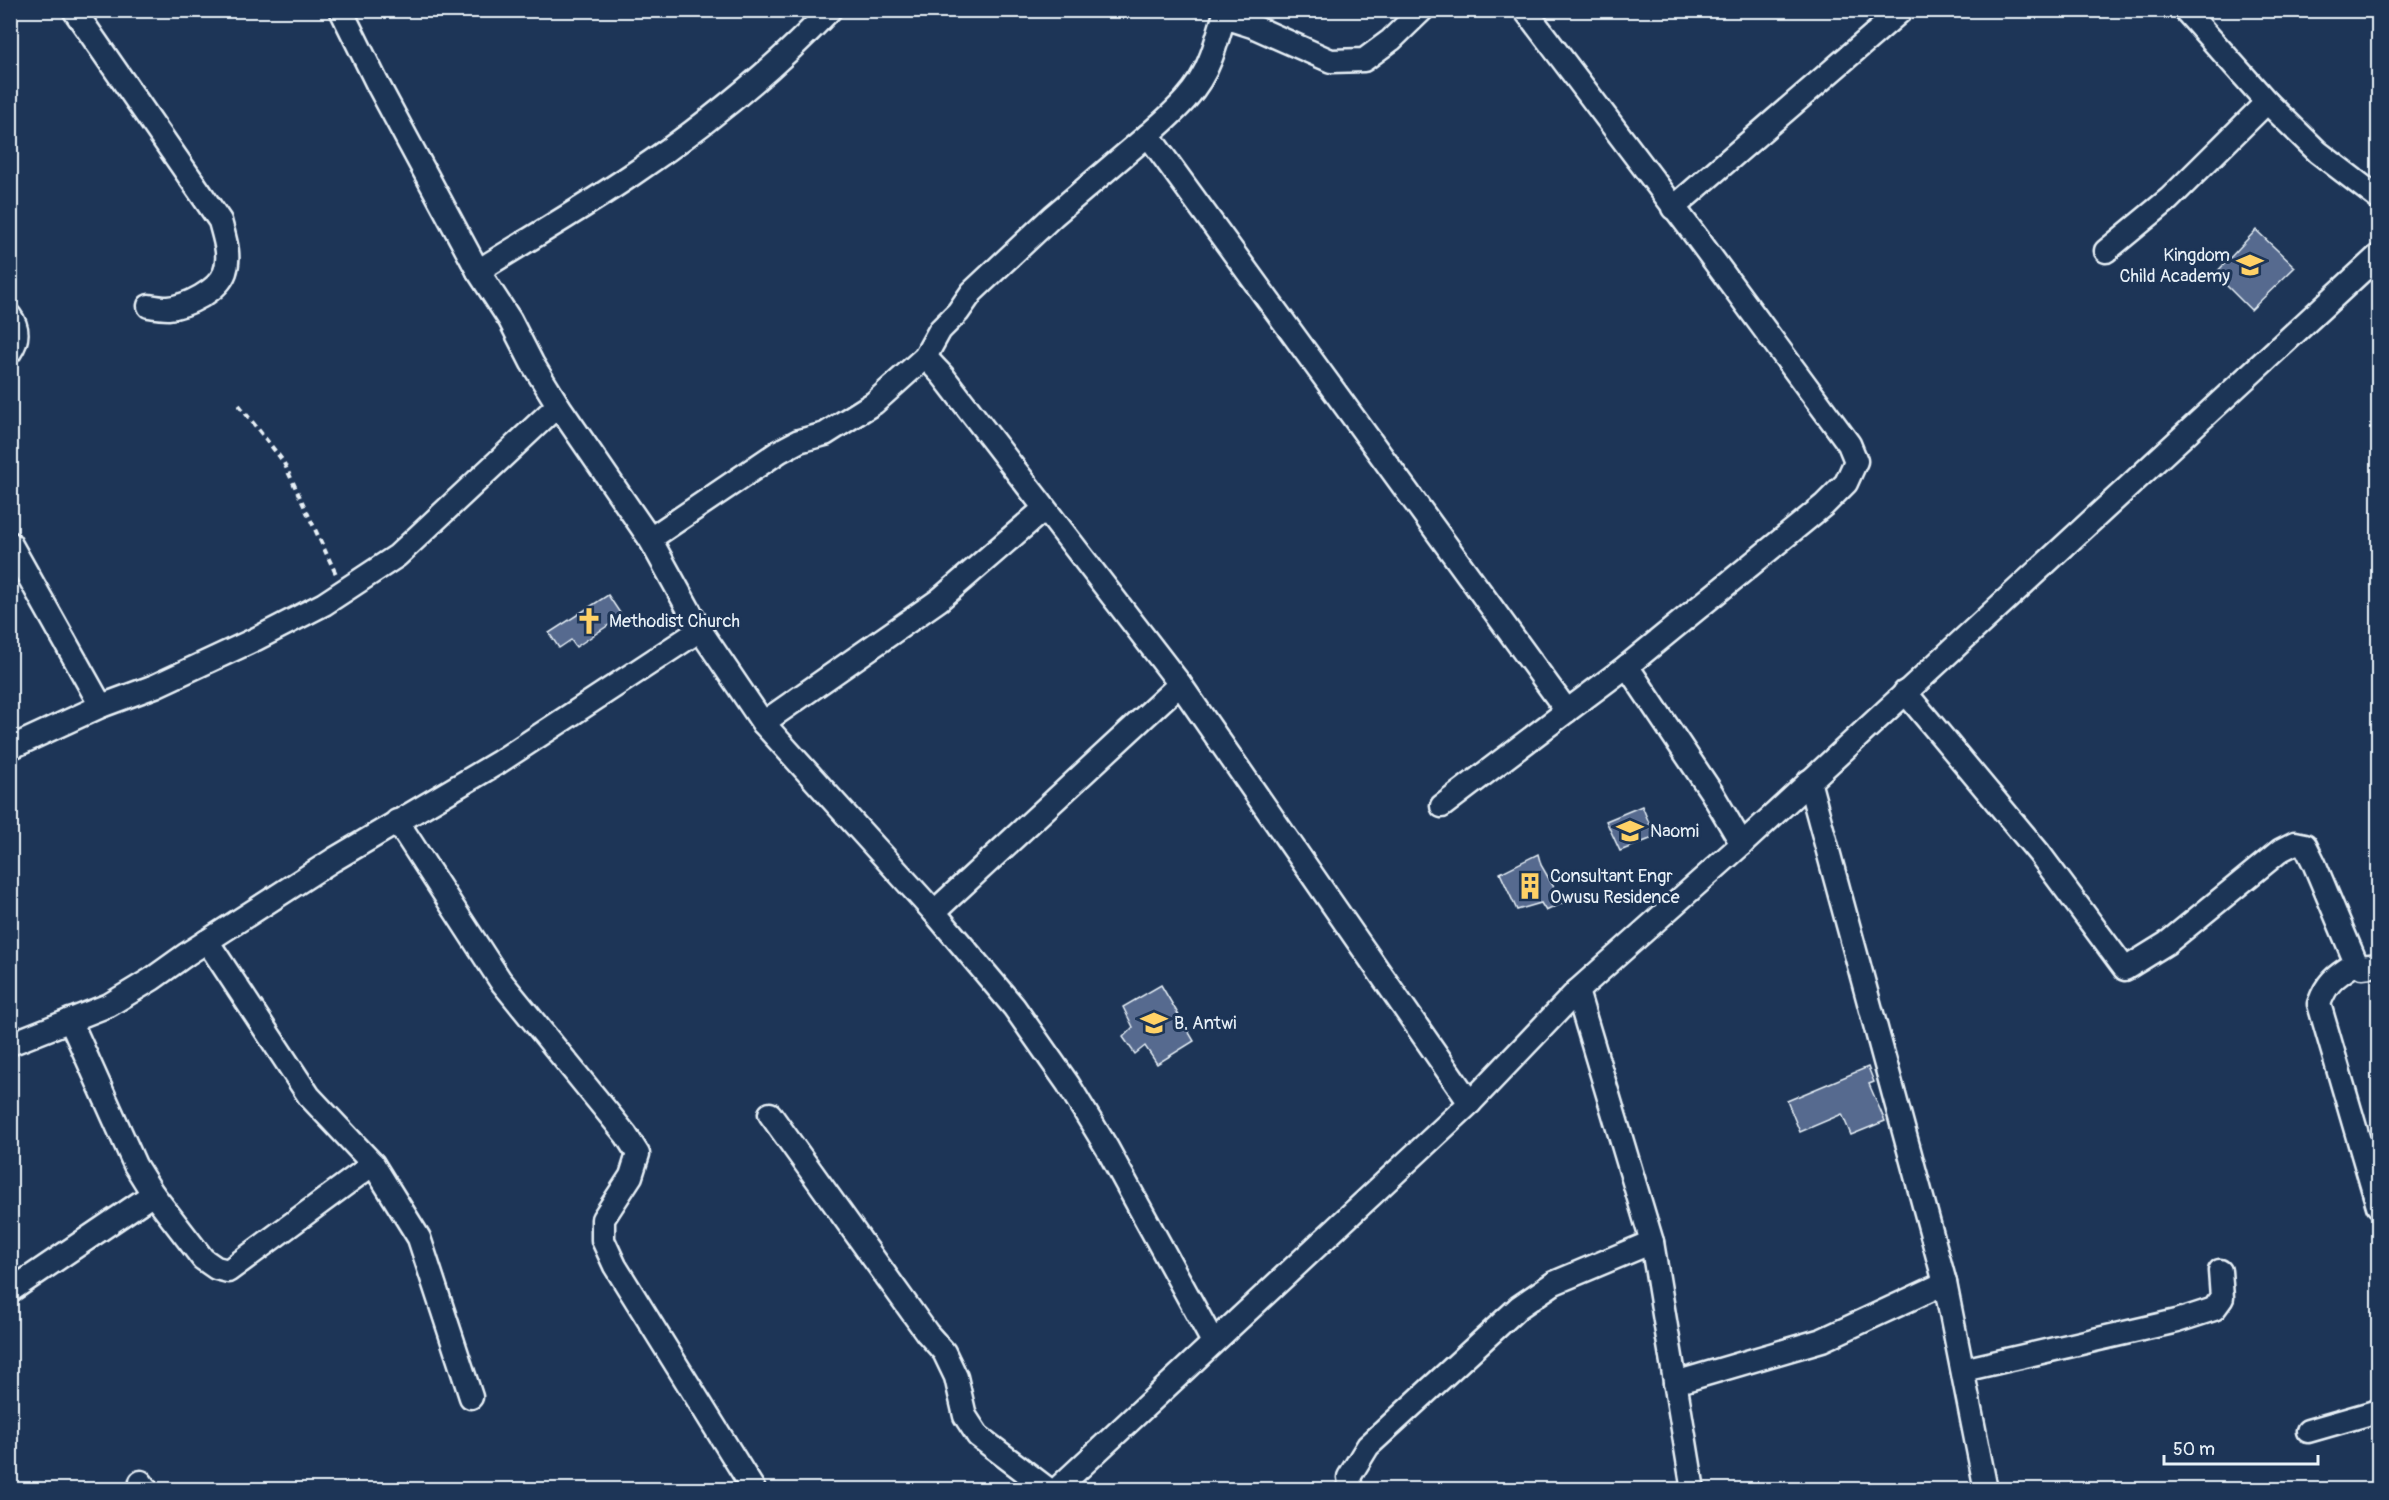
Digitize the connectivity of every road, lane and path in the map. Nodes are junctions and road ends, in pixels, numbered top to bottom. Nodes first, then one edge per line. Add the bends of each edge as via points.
1 (74, 10) edge
2 (341, 10) edge
3 (830, 10) edge
4 (1422, 10) edge
5 (1525, 10) edge
6 (1902, 10) edge
7 (2185, 10) edge
8 (1226, 14) edge
9 (2267, 102) junction
10 (1148, 135) junction
11 (2379, 198) edge
12 (1673, 208) junction
13 (2106, 251) dead end
14 (2379, 256) edge
15 (478, 271) junction
16 (149, 306) dead end
17 (10, 316) edge
18 (10, 352) edge
19 (925, 357) junction
20 (239, 405) dead end
21 (558, 405) junction
22 (1044, 509) junction
23 (650, 539) junction
24 (10, 543) edge
25 (345, 590) junction
26 (700, 630) junction
27 (1627, 666) junction
28 (1180, 684) junction
29 (1905, 692) junction
30 (101, 706) junction
31 (1568, 711) junction
32 (763, 723) junction
33 (10, 748) edge
34 (1809, 781) junction
35 (1442, 806) dead end
36 (397, 821) junction
37 (1742, 844) junction
38 (934, 912) junction
39 (207, 941) junction
40 (2356, 963) junction
41 (2379, 965) edge
42 (1577, 991) junction
43 (70, 1020) junction
44 (10, 1044) edge
45 (1470, 1103) junction
46 (770, 1114) dead end
47 (373, 1164) junction
48 (153, 1194) junction
49 (2379, 1206) edge
50 (1652, 1242) junction
51 (2220, 1270) dead end
52 (1945, 1283) junction
53 (10, 1291) edge
54 (1213, 1342) junction
55 (1963, 1370) junction
56 (1675, 1383) junction
57 (471, 1396) dead end
58 (2379, 1411) edge
59 (2308, 1431) dead end
60 (754, 1490) edge
61 (1049, 1490) edge
62 (1056, 1490) edge
63 (1351, 1490) edge
64 (1693, 1490) edge
65 (1986, 1490) edge

1 - 16 street via 220,221 227,250 225,272 216,285 184,304 168,308
2 - 15 street
3 - 15 street via 716,112 633,174
4 - 8 street via 1364,60 1331,61
5 - 12 street
6 - 12 street
7 - 9 street
8 - 10 street via 1210,61 1188,99
9 - 11 street via 2318,152
9 - 13 street via 2169,199
10 - 19 street via 972,292 940,330
10 - 31 street
12 - 27 street via 1849,444 1856,461 1846,483 1824,505
14 - 29 street
15 - 21 street
17 - 18 street via 16,323 17,341
19 - 22 street
19 - 23 street via 874,403 825,434 780,451
20 - 25 path via 284,461
21 - 23 street
21 - 25 street via 397,556
22 - 28 street
22 - 32 street via 939,600
23 - 26 street
24 - 30 street
25 - 30 street via 256,639 155,686
26 - 32 street
26 - 36 street via 499,762
27 - 31 street
27 - 37 street
28 - 38 street
28 - 45 street
29 - 34 street
29 - 40 street via 2039,853 2125,969 2167,943 2281,850 2295,843 2305,845
30 - 33 street
31 - 35 street
32 - 38 street
34 - 37 street
34 - 52 street
36 - 39 street
36 - 60 street via 500,981 638,1154 631,1176 603,1219 603,1240 615,1266
37 - 42 street
38 - 54 street via 1014,1007 1068,1084
39 - 43 street via 109,1005
39 - 47 street via 309,1096
40 - 41 street via 2362,967
40 - 49 street via 2331,980 2319,1004
42 - 45 street
42 - 50 street
43 - 44 street
43 - 48 street via 135,1165
45 - 54 street
46 - 61 street via 944,1352 956,1377 965,1416 978,1436
47 - 48 street via 228,1271 216,1269 203,1259
47 - 57 street via 419,1238
48 - 53 street
50 - 56 street
50 - 63 street via 1554,1283 1519,1307 1368,1446 1349,1477
51 - 55 street via 2222,1299 2214,1309 2167,1324
52 - 55 street
52 - 56 street via 1822,1340
54 - 62 street
55 - 65 street
56 - 64 street
58 - 59 street

